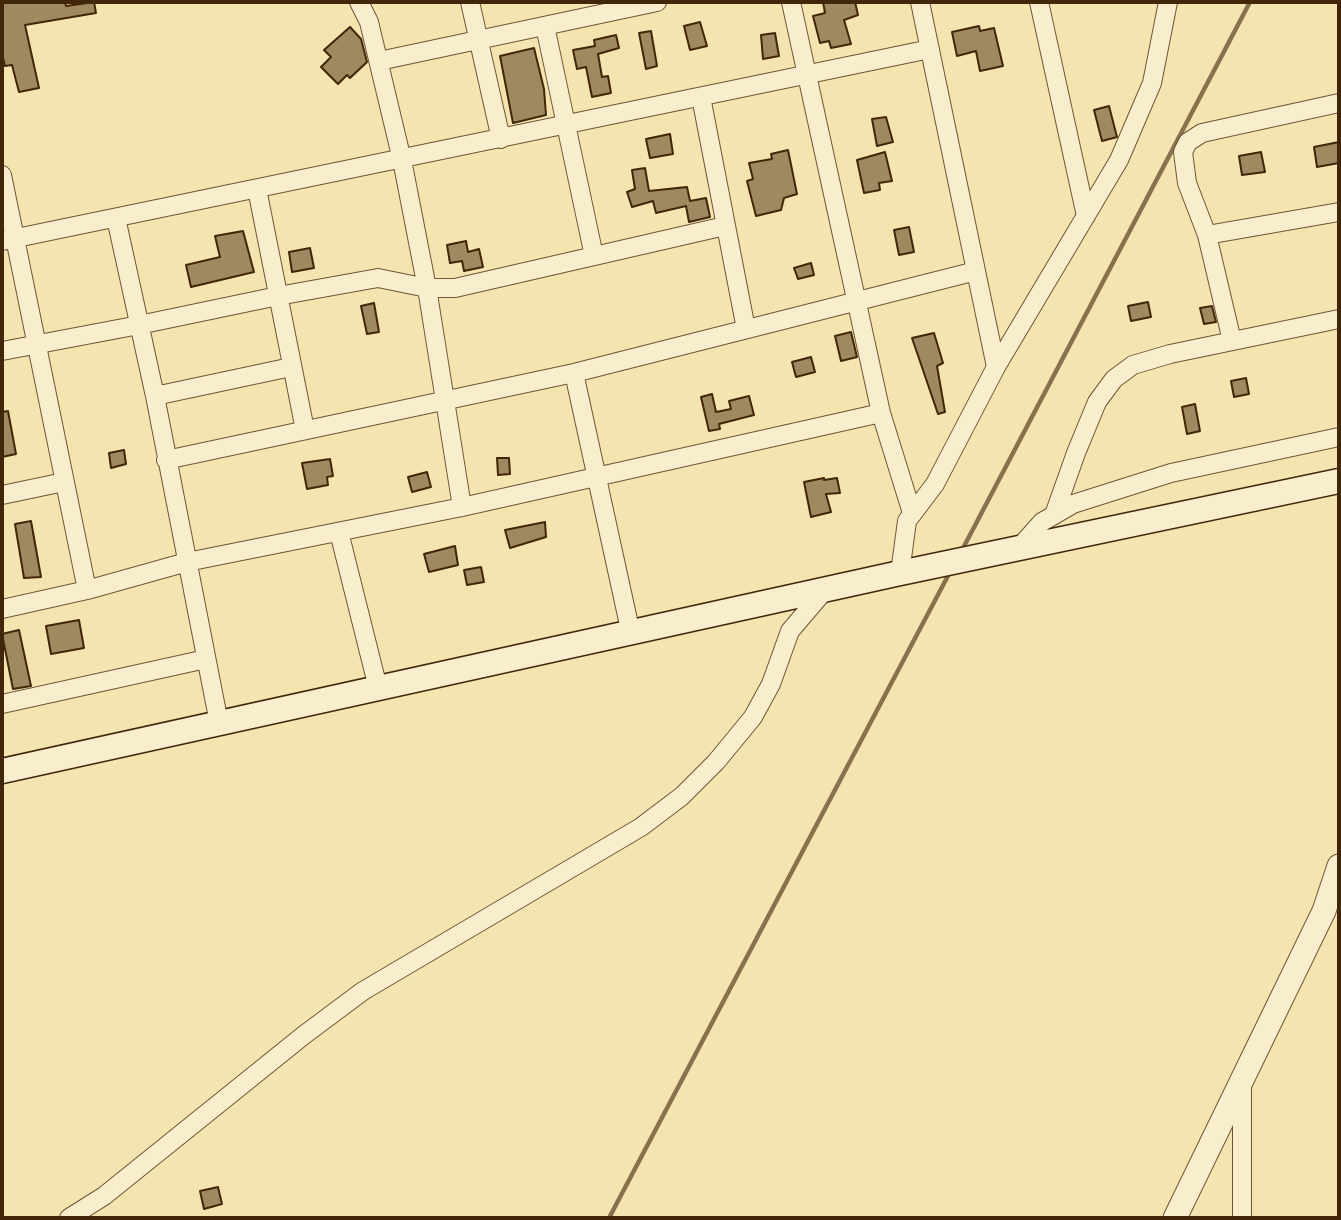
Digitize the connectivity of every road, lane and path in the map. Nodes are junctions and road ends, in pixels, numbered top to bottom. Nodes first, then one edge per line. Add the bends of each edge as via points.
1 (359, 2) edge
2 (470, 2) edge
3 (657, 2) edge
4 (791, 2) edge
5 (920, 2) edge
6 (1039, 2) edge
7 (1168, 2) edge
8 (545, 26) junction
9 (478, 40) junction
10 (930, 49) junction
11 (379, 61) junction
12 (807, 75) junction
13 (701, 97) junction
14 (1339, 103) edge
15 (565, 126) junction
16 (501, 139) junction
17 (402, 160) junction
18 (2, 175) edge
19 (257, 189) junction
20 (1339, 212) edge
21 (1086, 216) junction
22 (116, 218) junction
23 (725, 226) junction
24 (1208, 235) junction
25 (8, 240) edge
26 (594, 256) junction
27 (976, 271) junction
28 (427, 288) junction
29 (278, 296) junction
30 (857, 303) junction
31 (1339, 319) edge
32 (139, 325) junction
33 (746, 329) junction
34 (1233, 341) junction
35 (36, 344) junction
36 (2, 351) edge
37 (291, 367) junction
38 (996, 367) junction
39 (574, 373) junction
40 (155, 396) junction
41 (446, 399) junction
42 (881, 413) junction
43 (305, 430) junction
44 (1339, 437) edge
45 (166, 460) junction
46 (597, 477) junction
47 (1339, 481) edge
48 (64, 482) junction
49 (2, 495) edge
50 (462, 507) junction
51 (1055, 512) junction
52 (912, 513) junction
53 (339, 532) junction
54 (1018, 549) junction
55 (187, 562) junction
56 (900, 573) junction
57 (87, 590) junction
58 (825, 590) junction
59 (2, 609) edge
60 (631, 634) junction
61 (206, 659) junction
62 (379, 688) junction
63 (2, 704) edge
64 (219, 723) junction
65 (2, 771) edge
66 (1339, 866) edge
67 (1242, 1080) junction
68 (69, 1218) edge
69 (1175, 1218) edge
70 (1242, 1218) edge

1 - 11 street
2 - 9 street
3 - 8 street
4 - 12 street
5 - 10 street
6 - 21 street
7 - 21 street via 1148,93 1119,160
8 - 9 street
8 - 15 street
9 - 11 street
9 - 16 street
10 - 12 street
10 - 27 street
11 - 17 street
12 - 13 street
12 - 30 street
13 - 15 street
13 - 23 street
14 - 24 street via 1220,127 1188,142 1183,165
15 - 16 street
15 - 26 street
16 - 17 street
17 - 19 street
17 - 28 street
18 - 25 street
19 - 22 street
19 - 29 street
20 - 24 street
21 - 38 street
22 - 25 street
22 - 32 street
23 - 26 street
23 - 33 street
24 - 34 street
25 - 35 street
26 - 28 street via 455,288
27 - 30 street
27 - 38 street
28 - 29 street via 378,278
28 - 41 street
29 - 32 street
29 - 37 street
30 - 33 street
30 - 42 street
31 - 34 street
32 - 35 street
32 - 40 street
33 - 39 street
34 - 51 street via 1133,365 1114,379 1097,402
35 - 36 street
35 - 48 street
37 - 40 street
37 - 43 street
38 - 52 street via 935,484
39 - 41 street
39 - 46 street
40 - 45 street
41 - 43 street
41 - 50 street
42 - 46 street
42 - 52 street
43 - 45 street
44 - 51 street via 1171,473
45 - 55 street
46 - 50 street
46 - 60 street
47 - 54 main road
48 - 49 street
48 - 57 street
50 - 53 street
51 - 54 street
52 - 56 street via 905,529
53 - 55 street
53 - 62 street
54 - 56 main road
55 - 57 street
55 - 61 street
56 - 58 main road
57 - 59 street
58 - 60 main road
58 - 68 street via 790,631 753,717 682,796 641,827 363,991 104,1196
60 - 62 main road
61 - 63 street
61 - 64 street
62 - 64 main road
64 - 65 main road
66 - 67 street via 1324,911
67 - 69 street
67 - 70 street

